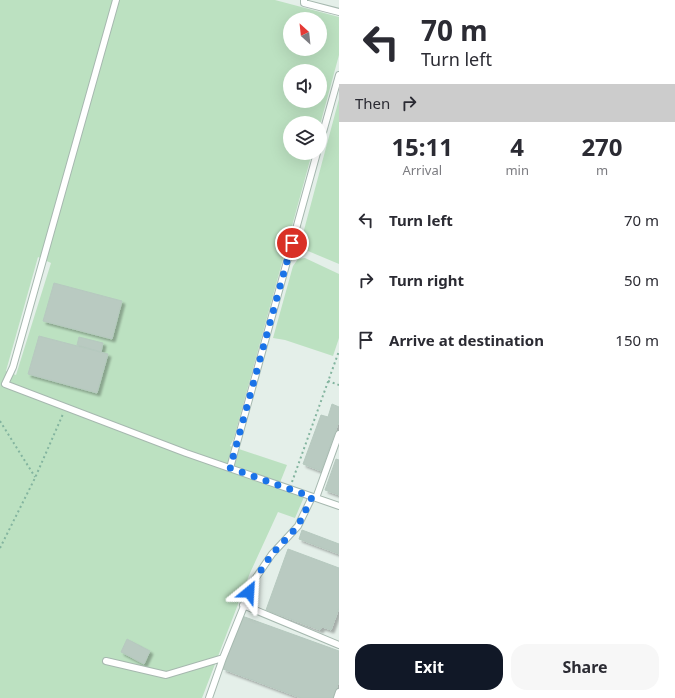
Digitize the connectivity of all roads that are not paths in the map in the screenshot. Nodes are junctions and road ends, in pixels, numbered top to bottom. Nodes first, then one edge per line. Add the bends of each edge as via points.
1 (116, 0) edge
2 (304, 0) edge
3 (339, 12) edge
4 (339, 75) edge
5 (327, 119) edge
6 (315, 160) edge
7 (339, 434) edge
8 (230, 468) junction
9 (314, 497) junction
10 (339, 506) edge
11 (244, 605) junction
12 (339, 645) edge
13 (223, 658) junction
14 (106, 661) dead end
15 (339, 692) edge
16 (209, 698) edge
17 (337, 698) edge

1 - 8 lane via 13,367 5,384
2 - 3 lane via 304,3
4 - 5 lane
6 - 8 lane
7 - 9 lane
8 - 9 lane
9 - 10 lane
9 - 11 lane via 298,526 272,554 255,579
11 - 12 lane
11 - 13 lane
13 - 14 lane via 166,675
13 - 16 lane
15 - 17 lane

